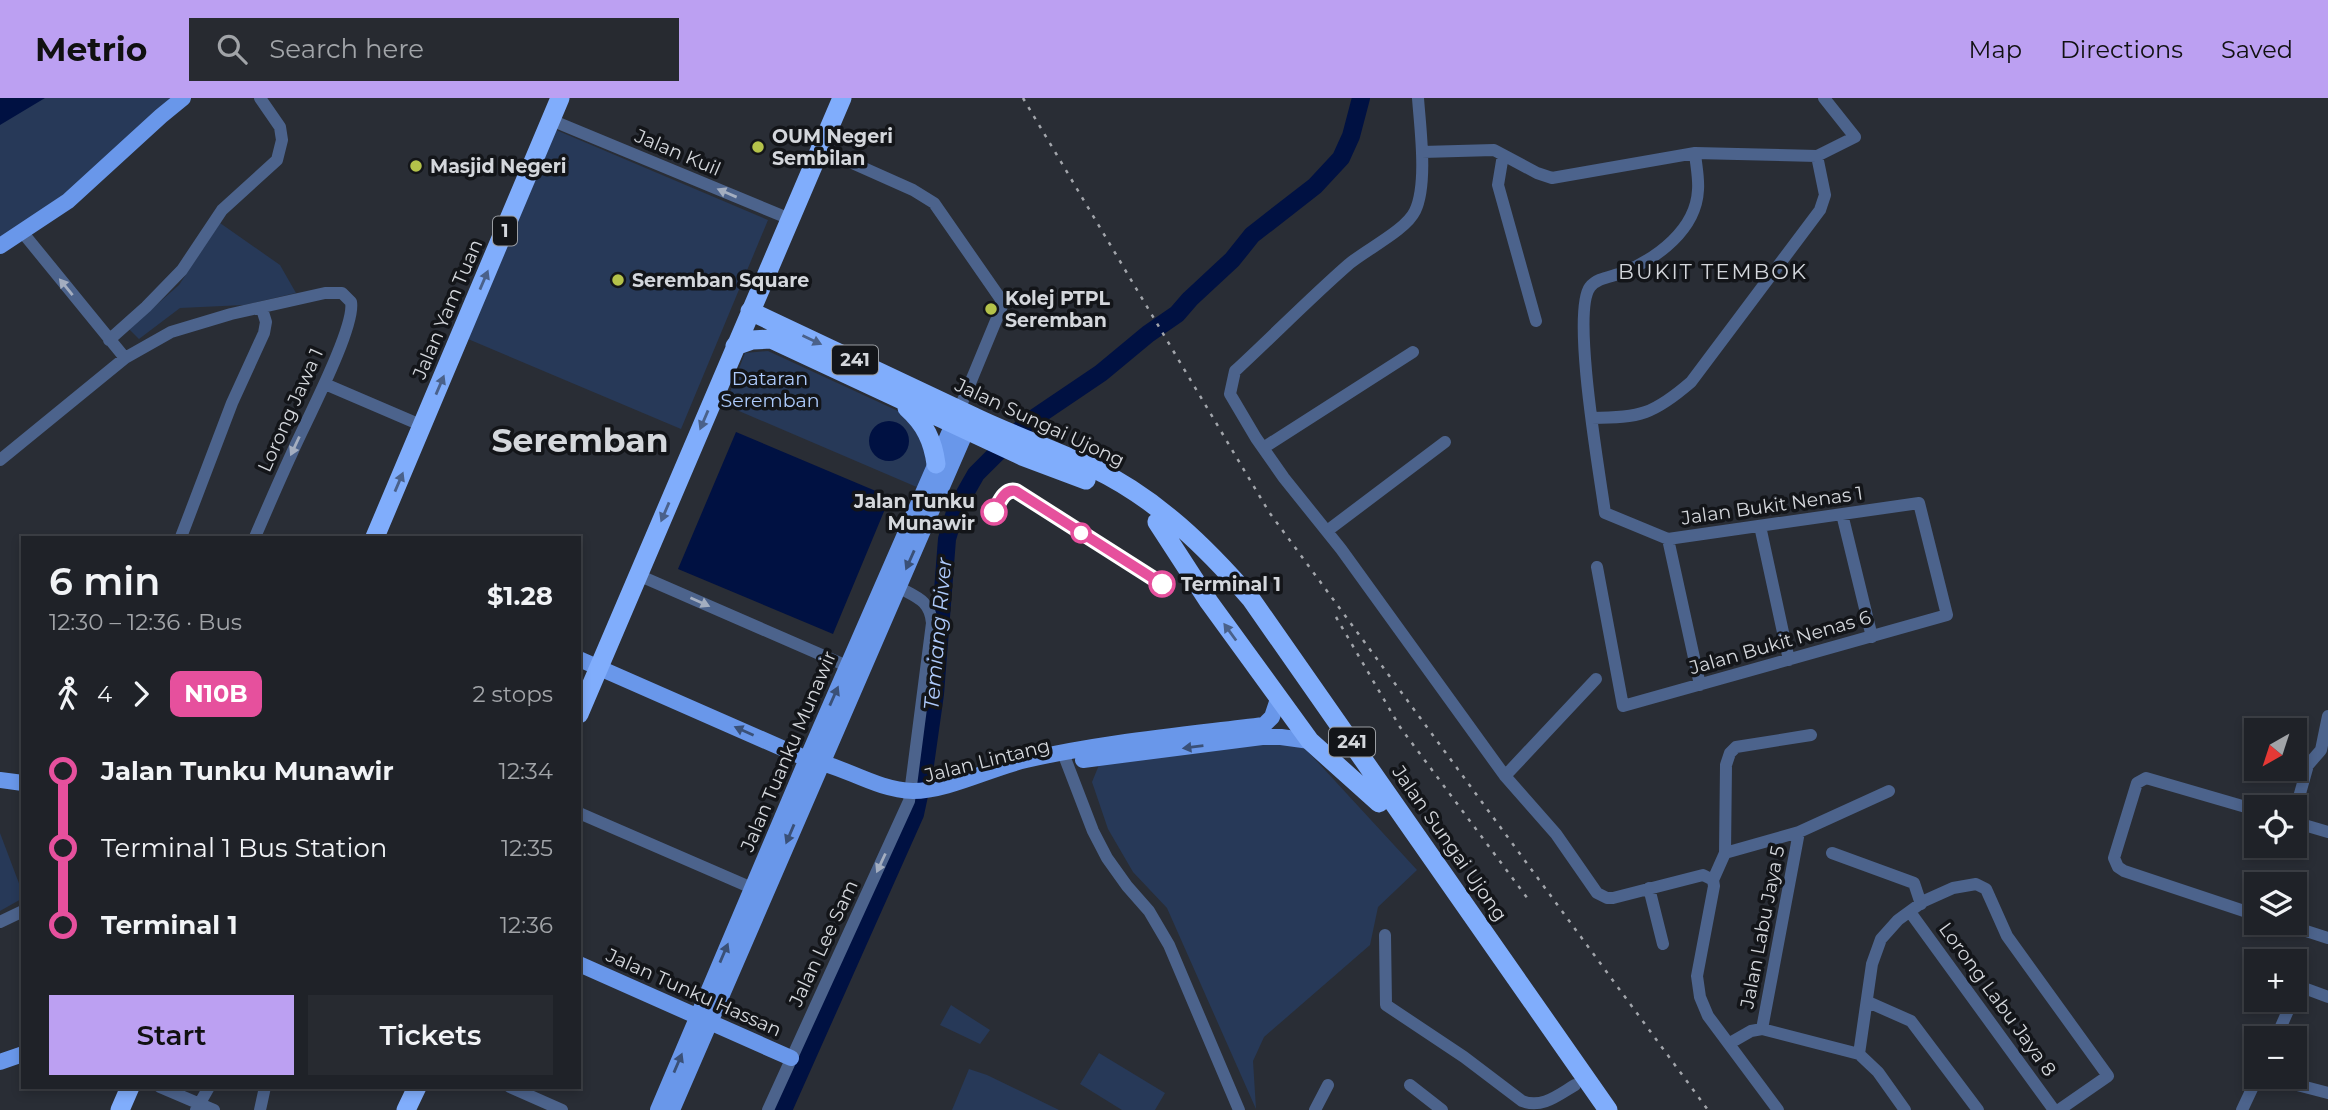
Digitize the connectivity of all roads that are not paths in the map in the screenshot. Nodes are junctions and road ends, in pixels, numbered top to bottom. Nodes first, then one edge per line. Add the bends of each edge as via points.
1 (183, 98) edge
2 (260, 98) edge
3 (560, 98) edge
4 (842, 98) edge
5 (1418, 98) edge
6 (1824, 98) edge
7 (551, 120) junction
8 (821, 149) junction
9 (1422, 152) junction
10 (1695, 153) junction
11 (1503, 155) junction
12 (1817, 156) junction
13 (790, 219) junction
14 (23, 233) junction
15 (0, 246) edge
16 (262, 309) junction
17 (750, 311) junction
18 (1536, 321) dead end
19 (110, 340) junction
20 (735, 346) junction
21 (1413, 352) dead end
22 (125, 358) junction
23 (325, 384) junction
24 (893, 396) junction
25 (1592, 418) junction
26 (963, 420) junction
27 (423, 426) junction
28 (1445, 442) dead end
29 (1263, 448) junction
30 (1027, 450) junction
31 (0, 460) edge
32 (936, 464) junction
33 (1842, 514) junction
34 (1157, 522) junction
35 (1760, 526) junction
36 (1327, 531) junction
37 (181, 536) edge
38 (255, 536) edge
39 (375, 536) edge
40 (1668, 539) junction
41 (1597, 567) dead end
42 (638, 575) junction
43 (898, 587) junction
44 (1947, 615) joint
45 (1871, 636) junction
46 (581, 660) edge
47 (1789, 660) junction
48 (847, 666) junction
49 (598, 667) junction
50 (1596, 679) dead end
51 (1700, 685) junction
52 (1278, 699) junction
53 (581, 708) edge
54 (2328, 716) edge
55 (1811, 735) dead end
56 (1231, 736) junction
57 (1310, 741) junction
58 (2324, 751) edge
59 (1065, 758) junction
60 (815, 764) junction
61 (1505, 776) junction
62 (0, 780) edge
63 (21, 783) edge
64 (1889, 791) dead end
65 (920, 794) junction
66 (2300, 795) edge
67 (1380, 803) junction
68 (2244, 807) edge
69 (581, 814) edge
70 (2307, 825) edge
71 (1799, 832) junction
72 (2328, 832) edge
73 (1726, 853) junction
74 (1832, 853) dead end
75 (1713, 880) junction
76 (752, 888) junction
77 (1649, 888) junction
78 (1915, 908) junction
79 (2244, 911) edge
80 (21, 912) edge
81 (0, 922) edge
82 (2307, 931) edge
83 (1385, 935) dead end
84 (2328, 938) edge
85 (1663, 944) dead end
86 (581, 965) edge
87 (2307, 989) edge
88 (2328, 997) edge
89 (1868, 1002) junction
90 (704, 1019) junction
91 (1762, 1029) junction
92 (1730, 1043) junction
93 (1859, 1054) junction
94 (21, 1055) edge
95 (791, 1058) junction
96 (0, 1062) edge
97 (1328, 1085) dead end
98 (1575, 1085) junction
99 (1410, 1086) dead end
100 (2307, 1088) edge
101 (129, 1089) edge
102 (164, 1089) edge
103 (208, 1089) edge
104 (265, 1089) edge
105 (416, 1089) edge
106 (515, 1089) edge
107 (2254, 1089) edge
108 (2328, 1093) edge
109 (198, 1107) edge
110 (120, 1110) edge
111 (214, 1110) edge
112 (260, 1110) edge
113 (406, 1110) edge
114 (562, 1110) edge
115 (658, 1110) edge
116 (672, 1110) edge
117 (768, 1110) edge
118 (1239, 1110) edge
119 (1315, 1110) edge
120 (1442, 1110) edge
121 (1592, 1110) edge
122 (1608, 1110) edge
123 (1778, 1110) edge
124 (1905, 1110) edge
125 (1978, 1110) edge
126 (2057, 1110) edge
127 (2242, 1110) edge

1 - 14 main road via 68,201
2 - 19 street via 280,127 277,160 222,210 182,270
3 - 7 highway, Jalan Yam Tuan / 1
4 - 8 highway
5 - 9 street
6 - 12 street via 1856,137
13 -> 7 street, Jalan Kuil
27 -> 7 highway, Jalan Yam Tuan / 1
8 - 13 highway
8 - 26 street via 934,203 1000,298 1002,306
9 - 11 street via 1494,150
9 - 29 street via 1417,208 1410,220 1349,264 1235,371 1230,394
10 - 11 street via 1552,178
10 - 12 street
10 - 25 street via 1698,189 1694,210 1681,229 1661,253 1589,288 1584,308 1584,366
11 - 18 street via 1498,185
12 - 25 street via 1825,195 1820,210 1691,382 1645,414
13 - 17 highway
14 - 15 main road
19 -> 14 street
16 - 22 street via 171,332
16 - 23 street, Lorong Jawa 1 via 325,293 348,297 352,315
16 - 37 street via 264,333
17 - 20 highway
17 -> 26 highway, Jalan Sungai Ujong / 241
19 - 22 street
20 - 24 highway, Jalan Sungai Ujong / 241 via 771,339
20 -> 42 highway
21 - 29 street
22 - 31 street
23 - 27 street
23 -> 38 street, Lorong Jawa 1
24 - 26 highway, Jalan Sungai Ujong / 241
24 - 32 highway via 922,424
25 - 40 street, Jalan Bukit Nenas 1 via 1605,513
26 - 30 highway, Jalan Sungai Ujong / 241
26 - 32 main road, Jalan Tuanku Munawir
26 -> 43 main road, Jalan Tuanku Munawir
39 -> 27 highway, Jalan Yam Tuan / 1
28 - 36 street
29 - 36 street
30 - 34 highway, Jalan Sungai Ujong / 241
30 - 122 highway, Jalan Sungai Ujong / 241 via 1092,468 1115,480 1164,512 1224,567 1251,599
32 - 48 main road, Jalan Tuanku Munawir
33 - 35 street, Jalan Bukit Nenas 1
33 - 44 street, Jalan Bukit Nenas 1 via 1919,503
33 - 45 street
52 -> 34 highway
34 - 67 highway, Jalan Sungai Ujong / 241 via 1188,547 1241,607
35 - 40 street, Jalan Bukit Nenas 1
35 - 47 street
36 - 61 street
40 - 51 street
41 - 51 street, Jalan Bukit Nenas 6 via 1623,706
42 -> 48 street
42 - 49 highway
43 - 60 main road, Jalan Tuanku Munawir
43 - 65 street, Jalan Lee Sam via 928,606 932,623
44 - 45 street, Jalan Bukit Nenas 6
45 - 47 street, Jalan Bukit Nenas 6
46 - 49 main road, Jalan Lintang
47 - 51 street, Jalan Bukit Nenas 6
60 -> 48 main road, Jalan Tuanku Munawir
49 - 53 highway
60 -> 49 main road, Jalan Lintang
50 - 61 street
52 - 56 main road, Jalan Lintang via 1264,725
52 - 57 highway
54 - 58 street
55 - 73 street via 1736,747 1730,753 1726,765
56 - 57 main road, Jalan Lintang
56 - 59 main road, Jalan Lintang
57 - 67 highway
58 - 66 street via 2308,765
59 - 65 main road, Jalan Lintang via 954,792
59 - 118 street via 1107,858 1169,945
60 - 65 main road, Jalan Lintang
60 - 76 main road, Jalan Tuanku Munawir
60 -> 90 main road, Jalan Tuanku Munawir
61 - 77 street via 1563,843 1597,893 1613,898
62 - 63 main road
64 - 71 street
65 -> 95 street, Jalan Lee Sam
67 - 98 highway, Jalan Sungai Ujong / 241
68 - 79 street via 2141,779 2114,858 2123,872
69 - 76 street
70 - 72 street
71 - 73 street
71 - 91 street, Jalan Labu Jaya 5
73 - 75 street
74 - 78 street, Lorong Labu Jaya 8 via 1914,883
75 - 77 street via 1703,875
75 - 92 street via 1697,976 1709,1016
90 -> 76 main road, Jalan Tuanku Munawir
77 - 85 street
78 - 89 street via 1881,939 1872,964
78 - 126 street, Lorong Labu Jaya 8
78 - 126 street via 1953,888 1976,884 1986,890 2007,936 2108,1076
80 - 81 street
82 - 84 street
83 - 98 street via 1386,1004 1531,1105
86 - 90 main road, Jalan Tunku Hassan
87 - 88 street
89 - 93 street
89 - 125 street via 1911,1021
90 - 95 main road, Jalan Tunku Hassan
115 -> 90 main road, Jalan Tuanku Munawir
90 - 116 main road, Jalan Tuanku Munawir
91 - 92 street
91 - 93 street
92 - 123 street
93 - 124 street
94 - 96 main road
95 - 117 street, Jalan Lee Sam
97 - 119 street
98 - 121 highway, Jalan Sungai Ujong / 241
99 - 120 street
100 - 108 street
101 - 110 highway
102 - 109 street
103 - 109 street
104 - 112 street
105 - 113 highway
106 - 114 street
107 - 127 street
109 - 111 street

